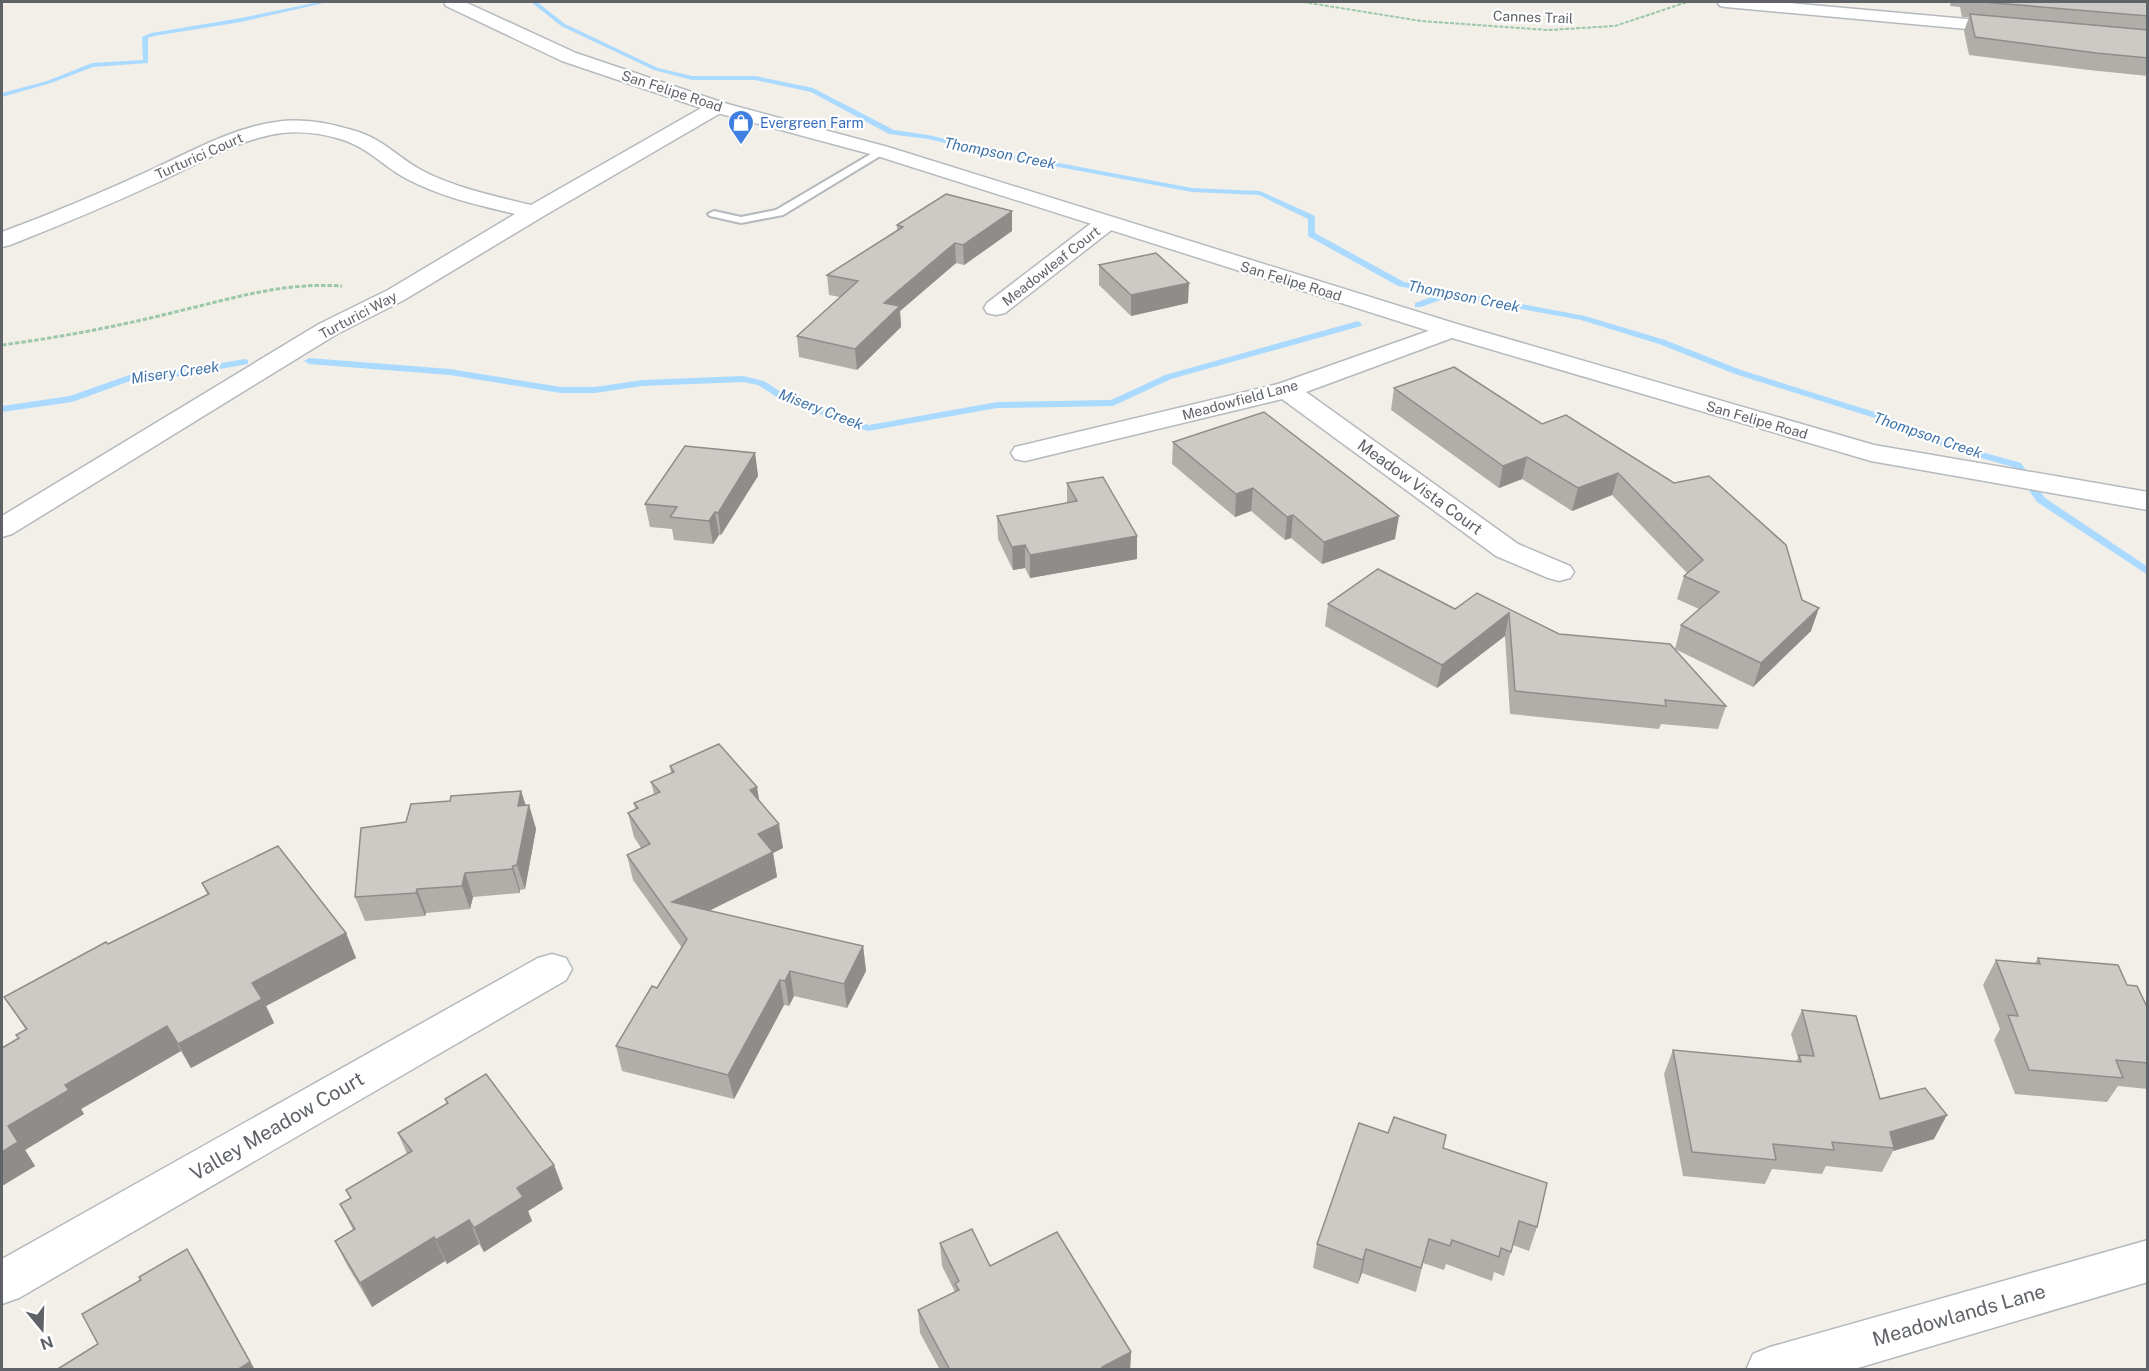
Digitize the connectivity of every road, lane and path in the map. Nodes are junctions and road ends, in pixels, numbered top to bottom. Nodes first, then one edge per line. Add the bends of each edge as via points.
1 (452, 2) edge
2 (1304, 2) edge
3 (1687, 2) edge
4 (1726, 2) edge
5 (2033, 30) edge
6 (717, 107) junction
7 (881, 151) junction
8 (534, 212) junction
9 (714, 214) dead end
10 (1106, 223) junction
11 (2, 240) edge
12 (396, 295) junction
13 (996, 309) dead end
14 (1451, 330) junction
15 (2, 345) edge
16 (1287, 390) junction
17 (1025, 453) dead end
18 (2148, 501) edge
19 (2, 528) edge
20 (1559, 572) dead end
21 (552, 969) dead end
22 (2148, 1261) edge
23 (2, 1283) edge
24 (1770, 1370) edge

1 - 6 street, San Felipe Road via 569,57
2 - 3 path, Cannes Trail via 1421,21 1548,30 1615,26
4 - 5 street
6 - 7 street, San Felipe Road
6 - 8 street, Turturici Way
7 - 9 lane via 778,213 741,220
7 - 10 street, San Felipe Road
8 - 11 street, Turturici Court via 414,175 376,146 356,138 283,127 230,141 76,212
8 - 12 street, Turturici Way
10 - 13 street, Meadowleaf Court
10 - 14 street, San Felipe Road
12 - 15 path via 334,285 281,285 122,325
12 - 19 street, Turturici Way via 328,329
14 - 16 street, Meadowfield Lane
14 - 18 street, San Felipe Road via 1871,453
16 - 17 street, Meadowfield Lane
16 - 20 street, Meadow Vista Court via 1508,550
21 - 23 street, Valley Meadow Court
22 - 24 street, Meadowlands Lane

